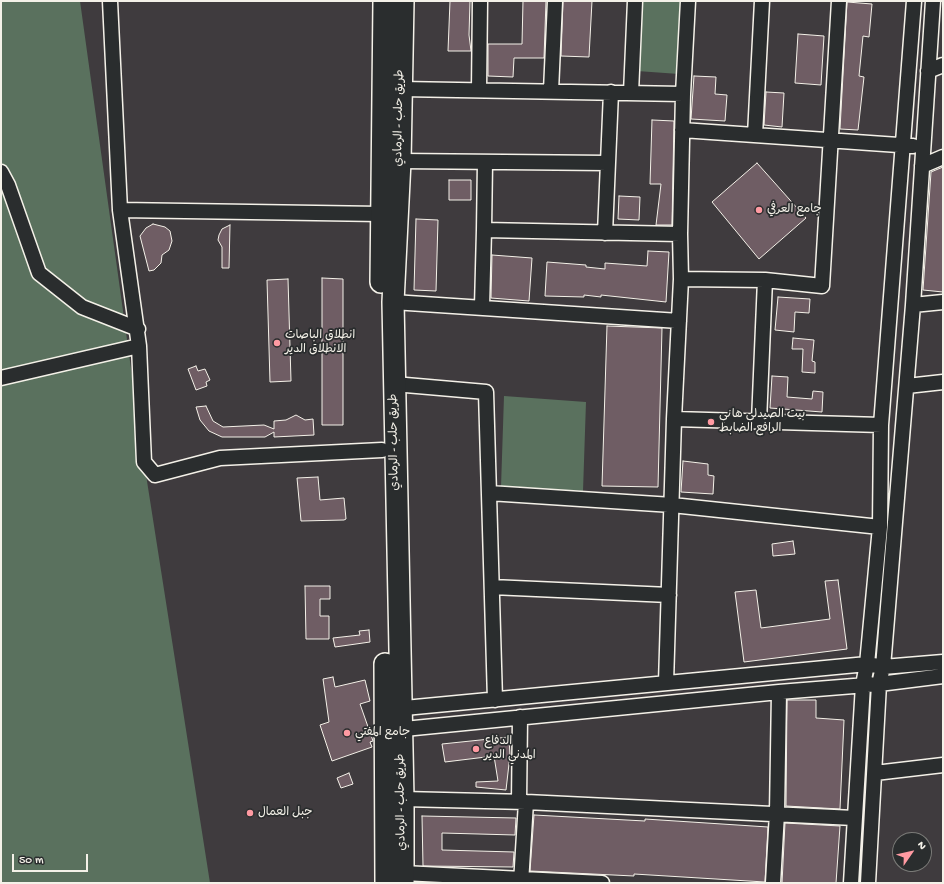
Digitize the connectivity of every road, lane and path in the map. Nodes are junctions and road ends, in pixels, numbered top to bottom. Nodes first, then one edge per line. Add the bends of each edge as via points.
1 (110, 1) edge
2 (384, 1) edge
3 (403, 1) edge
4 (480, 1) edge
5 (555, 1) edge
6 (635, 1) edge
7 (688, 1) edge
8 (762, 1) edge
9 (839, 1) edge
10 (914, 1) edge
11 (933, 1) edge
12 (937, 23) edge
13 (943, 65) edge
14 (928, 72) junction
15 (401, 89) junction
16 (479, 90) junction
17 (551, 91) junction
18 (611, 92) junction
19 (631, 93) junction
20 (683, 94) junction
21 (682, 130) junction
22 (755, 135) junction
23 (832, 141) junction
24 (904, 146) junction
25 (923, 147) junction
26 (943, 157) edge
27 (400, 161) junction
28 (486, 162) junction
29 (608, 163) junction
30 (922, 166) junction
31 (1, 172) edge
32 (120, 210) junction
33 (381, 214) junction
34 (484, 230) junction
35 (605, 233) junction
36 (680, 234) junction
37 (681, 279) junction
38 (765, 280) junction
39 (393, 302) junction
40 (943, 302) edge
41 (913, 305) junction
42 (482, 307) junction
43 (679, 321) junction
44 (138, 329) junction
45 (140, 346) junction
46 (1, 378) edge
47 (943, 382) edge
48 (394, 384) junction
49 (907, 386) junction
50 (674, 418) junction
51 (759, 421) junction
52 (881, 424) junction
53 (382, 450) junction
54 (489, 493) junction
55 (672, 505) junction
56 (880, 526) junction
57 (492, 587) junction
58 (669, 595) junction
59 (943, 662) edge
60 (866, 664) junction
61 (883, 667) junction
62 (943, 676) edge
63 (666, 683) junction
64 (879, 684) junction
65 (863, 685) junction
66 (779, 692) junction
67 (495, 700) junction
68 (393, 709) junction
69 (520, 717) junction
70 (394, 730) junction
71 (943, 765) edge
72 (875, 773) junction
73 (403, 799) junction
74 (523, 802) junction
75 (777, 813) junction
76 (854, 818) junction
77 (397, 880) edge
78 (521, 881) edge
79 (602, 883) edge
80 (773, 883) edge
81 (851, 883) edge
82 (868, 883) edge

1 - 32 street
2 - 33 highway, طريق حلب - الرمادي
3 - 15 highway, طريق حلب - الرمادي
4 - 16 street
5 - 17 street
6 - 19 street
7 - 20 street
8 - 22 street
9 - 23 street
10 - 24 street
11 - 12 street
12 - 14 street
13 - 14 street
14 - 25 street
15 - 16 street
15 - 27 highway, طريق حلب - الرمادي
16 - 17 street
17 - 18 street
18 - 19 street
18 - 29 street
19 - 20 street
20 - 21 street
21 - 22 street
21 - 36 street
22 - 23 street
23 - 24 street
23 - 38 street via 822,286
24 - 25 street
24 - 52 street
25 - 30 street
26 - 30 street
27 - 28 street
27 - 39 highway, طريق حلب - الرمادي
28 - 29 street
28 - 34 street
29 - 35 street
30 - 41 street
31 - 44 street via 8,184 39,273 82,307
32 - 33 street
32 - 44 street
33 - 53 highway, طريق حلب - الرمادي
34 - 35 street
34 - 42 street
35 - 36 street
36 - 37 street
37 - 38 street
37 - 43 street
38 - 51 street
39 - 42 street
39 - 48 highway, طريق حلب - الرمادي
40 - 41 street
41 - 49 street
42 - 43 street
43 - 50 street
44 - 45 street
45 - 46 street
45 - 53 street via 144,462 155,475 220,458
47 - 49 street
48 - 54 street via 486,392
48 - 68 highway, طريق حلب - الرمادي
49 - 61 street
50 - 51 street
50 - 55 street
51 - 52 street
52 - 56 street
53 - 68 highway, طريق حلب - الرمادي
54 - 55 street
54 - 57 street
55 - 56 street
55 - 58 street
56 - 60 street
57 - 58 street
57 - 67 street
58 - 63 street
59 - 61 street
60 - 61 street
60 - 63 street
60 - 65 street
61 - 64 street
62 - 64 street
63 - 67 street
64 - 65 street
64 - 72 street
65 - 66 street
65 - 76 street
66 - 69 street
66 - 75 street
67 - 68 street
68 - 70 highway, طريق حلب - الرمادي
69 - 70 street
69 - 74 street
70 - 73 highway, طريق حلب - الرمادي
70 - 77 highway, طريق حلب - الرمادي
71 - 72 street
72 - 82 street
73 - 74 street
73 - 77 highway, طريق حلب - الرمادي
74 - 75 street
74 - 78 street
75 - 76 street
75 - 80 street
76 - 81 street
77 - 78 street
78 - 79 street

